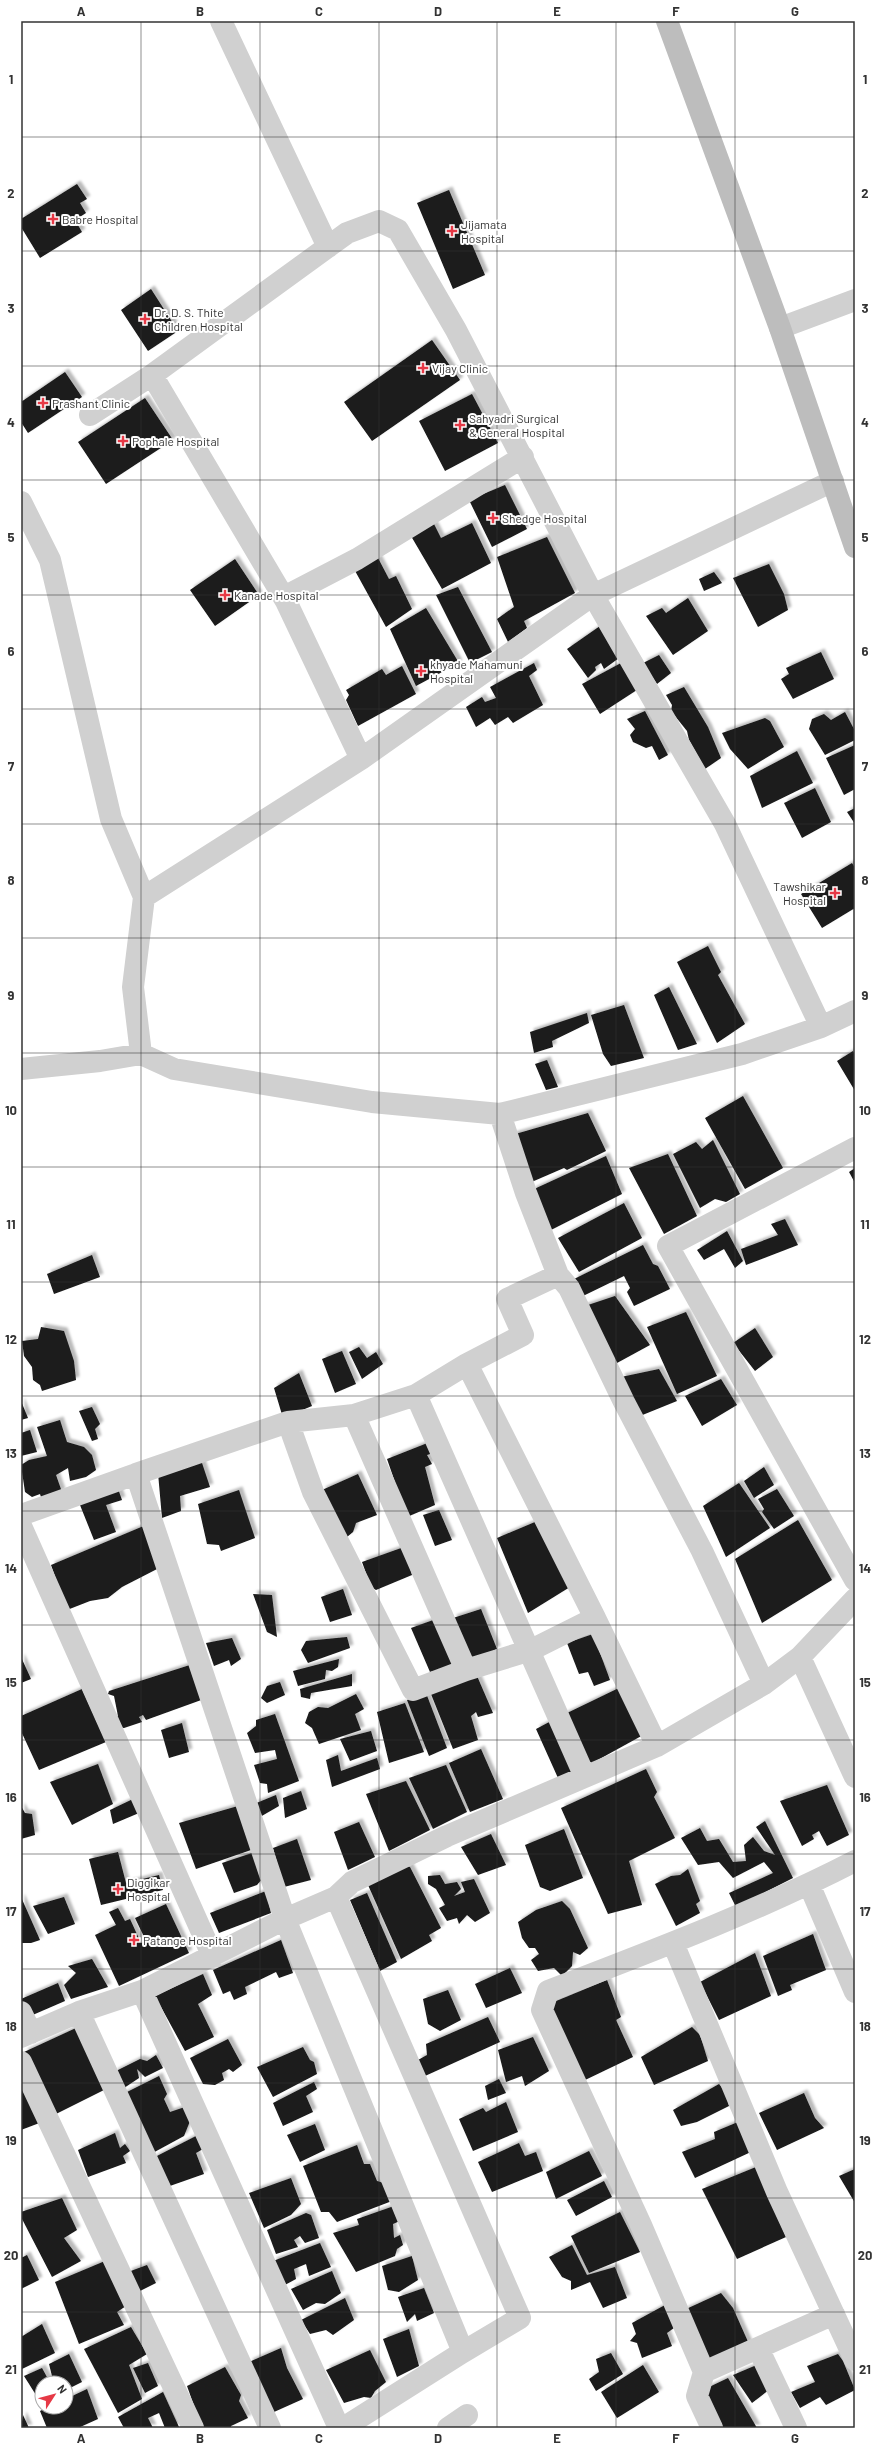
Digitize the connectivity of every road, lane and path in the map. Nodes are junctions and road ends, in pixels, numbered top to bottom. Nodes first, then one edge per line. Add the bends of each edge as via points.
1 (221, 21) edge
2 (667, 21) edge
3 (328, 247) junction
4 (855, 300) edge
5 (780, 328) junction
6 (152, 375) junction
7 (90, 415) dead end
8 (522, 457) junction
9 (833, 481) junction
10 (21, 502) edge
11 (855, 547) edge
12 (593, 595) junction
13 (287, 603) junction
14 (361, 759) junction
15 (144, 897) junction
16 (855, 1011) edge
17 (821, 1027) junction
18 (141, 1054) junction
19 (21, 1068) edge
20 (500, 1114) junction
21 (855, 1148) edge
22 (558, 1275) junction
23 (467, 1364) junction
24 (416, 1395) junction
25 (354, 1415) junction
26 (288, 1422) junction
27 (136, 1474) junction
28 (21, 1515) edge
29 (21, 1526) edge
30 (855, 1580) edge
31 (855, 1599) edge
32 (596, 1618) junction
33 (531, 1650) junction
34 (800, 1657) junction
35 (466, 1670) junction
36 (764, 1684) junction
37 (657, 1746) junction
38 (585, 1777) junction
39 (855, 1777) edge
40 (855, 1861) edge
41 (809, 1884) junction
42 (336, 1897) junction
43 (285, 1919) junction
44 (673, 1943) junction
45 (213, 1957) junction
46 (142, 1991) junction
47 (855, 1992) edge
48 (21, 2012) edge
49 (78, 2012) junction
50 (26, 2035) edge
51 (21, 2062) edge
52 (834, 2314) junction
53 (758, 2348) junction
54 (463, 2352) junction
55 (855, 2360) edge
56 (704, 2372) junction
57 (467, 2415) dead end
58 (193, 2428) edge
59 (270, 2428) edge
60 (339, 2428) edge
61 (343, 2428) edge
62 (448, 2428) edge
63 (712, 2428) edge
64 (796, 2428) edge

1 - 3 street
2 - 5 main road
3 - 6 street
3 - 8 street via 347,233 379,221 398,230 456,330
4 - 5 street
5 - 9 main road
6 - 7 street
6 - 13 street
8 - 12 street
8 - 13 street via 358,559 284,596
9 - 11 main road
9 - 12 street
10 - 15 street via 50,560 111,819
12 - 14 street
12 - 17 street via 725,824
13 - 14 street
14 - 15 street
15 - 18 street via 133,987
16 - 17 street
17 - 20 street via 742,1054
18 - 19 street via 100,1061
18 - 20 street via 174,1069 372,1102
20 - 22 street via 526,1193
21 - 30 street via 668,1246
22 - 23 street via 507,1299 523,1335
22 - 36 street via 569,1288 624,1402 702,1551
23 - 24 street
23 - 32 street
24 - 25 street
24 - 33 street
25 - 26 street
25 - 35 street
26 - 27 street
26 - 35 street via 313,1492 414,1690
27 - 28 street
27 - 43 street
29 - 45 street
31 - 34 street
32 - 33 street
32 - 37 street
33 - 35 street
33 - 38 street
34 - 36 street
34 - 39 street
36 - 37 street
37 - 38 street
38 - 42 street via 447,1836 366,1875 352,1882
40 - 41 street
41 - 44 street
41 - 47 street
42 - 43 street
42 - 54 street via 520,2318
43 - 45 street
43 - 54 street
44 - 52 street via 777,2192
44 - 56 street via 548,1991 542,2010 641,2225
45 - 46 street
46 - 49 street
46 - 60 street
48 - 50 street
49 - 50 street
49 - 59 street
51 - 58 street
52 - 53 street
52 - 55 street
53 - 56 street
53 - 64 street
54 - 61 street
56 - 63 street via 697,2396
57 - 62 street

